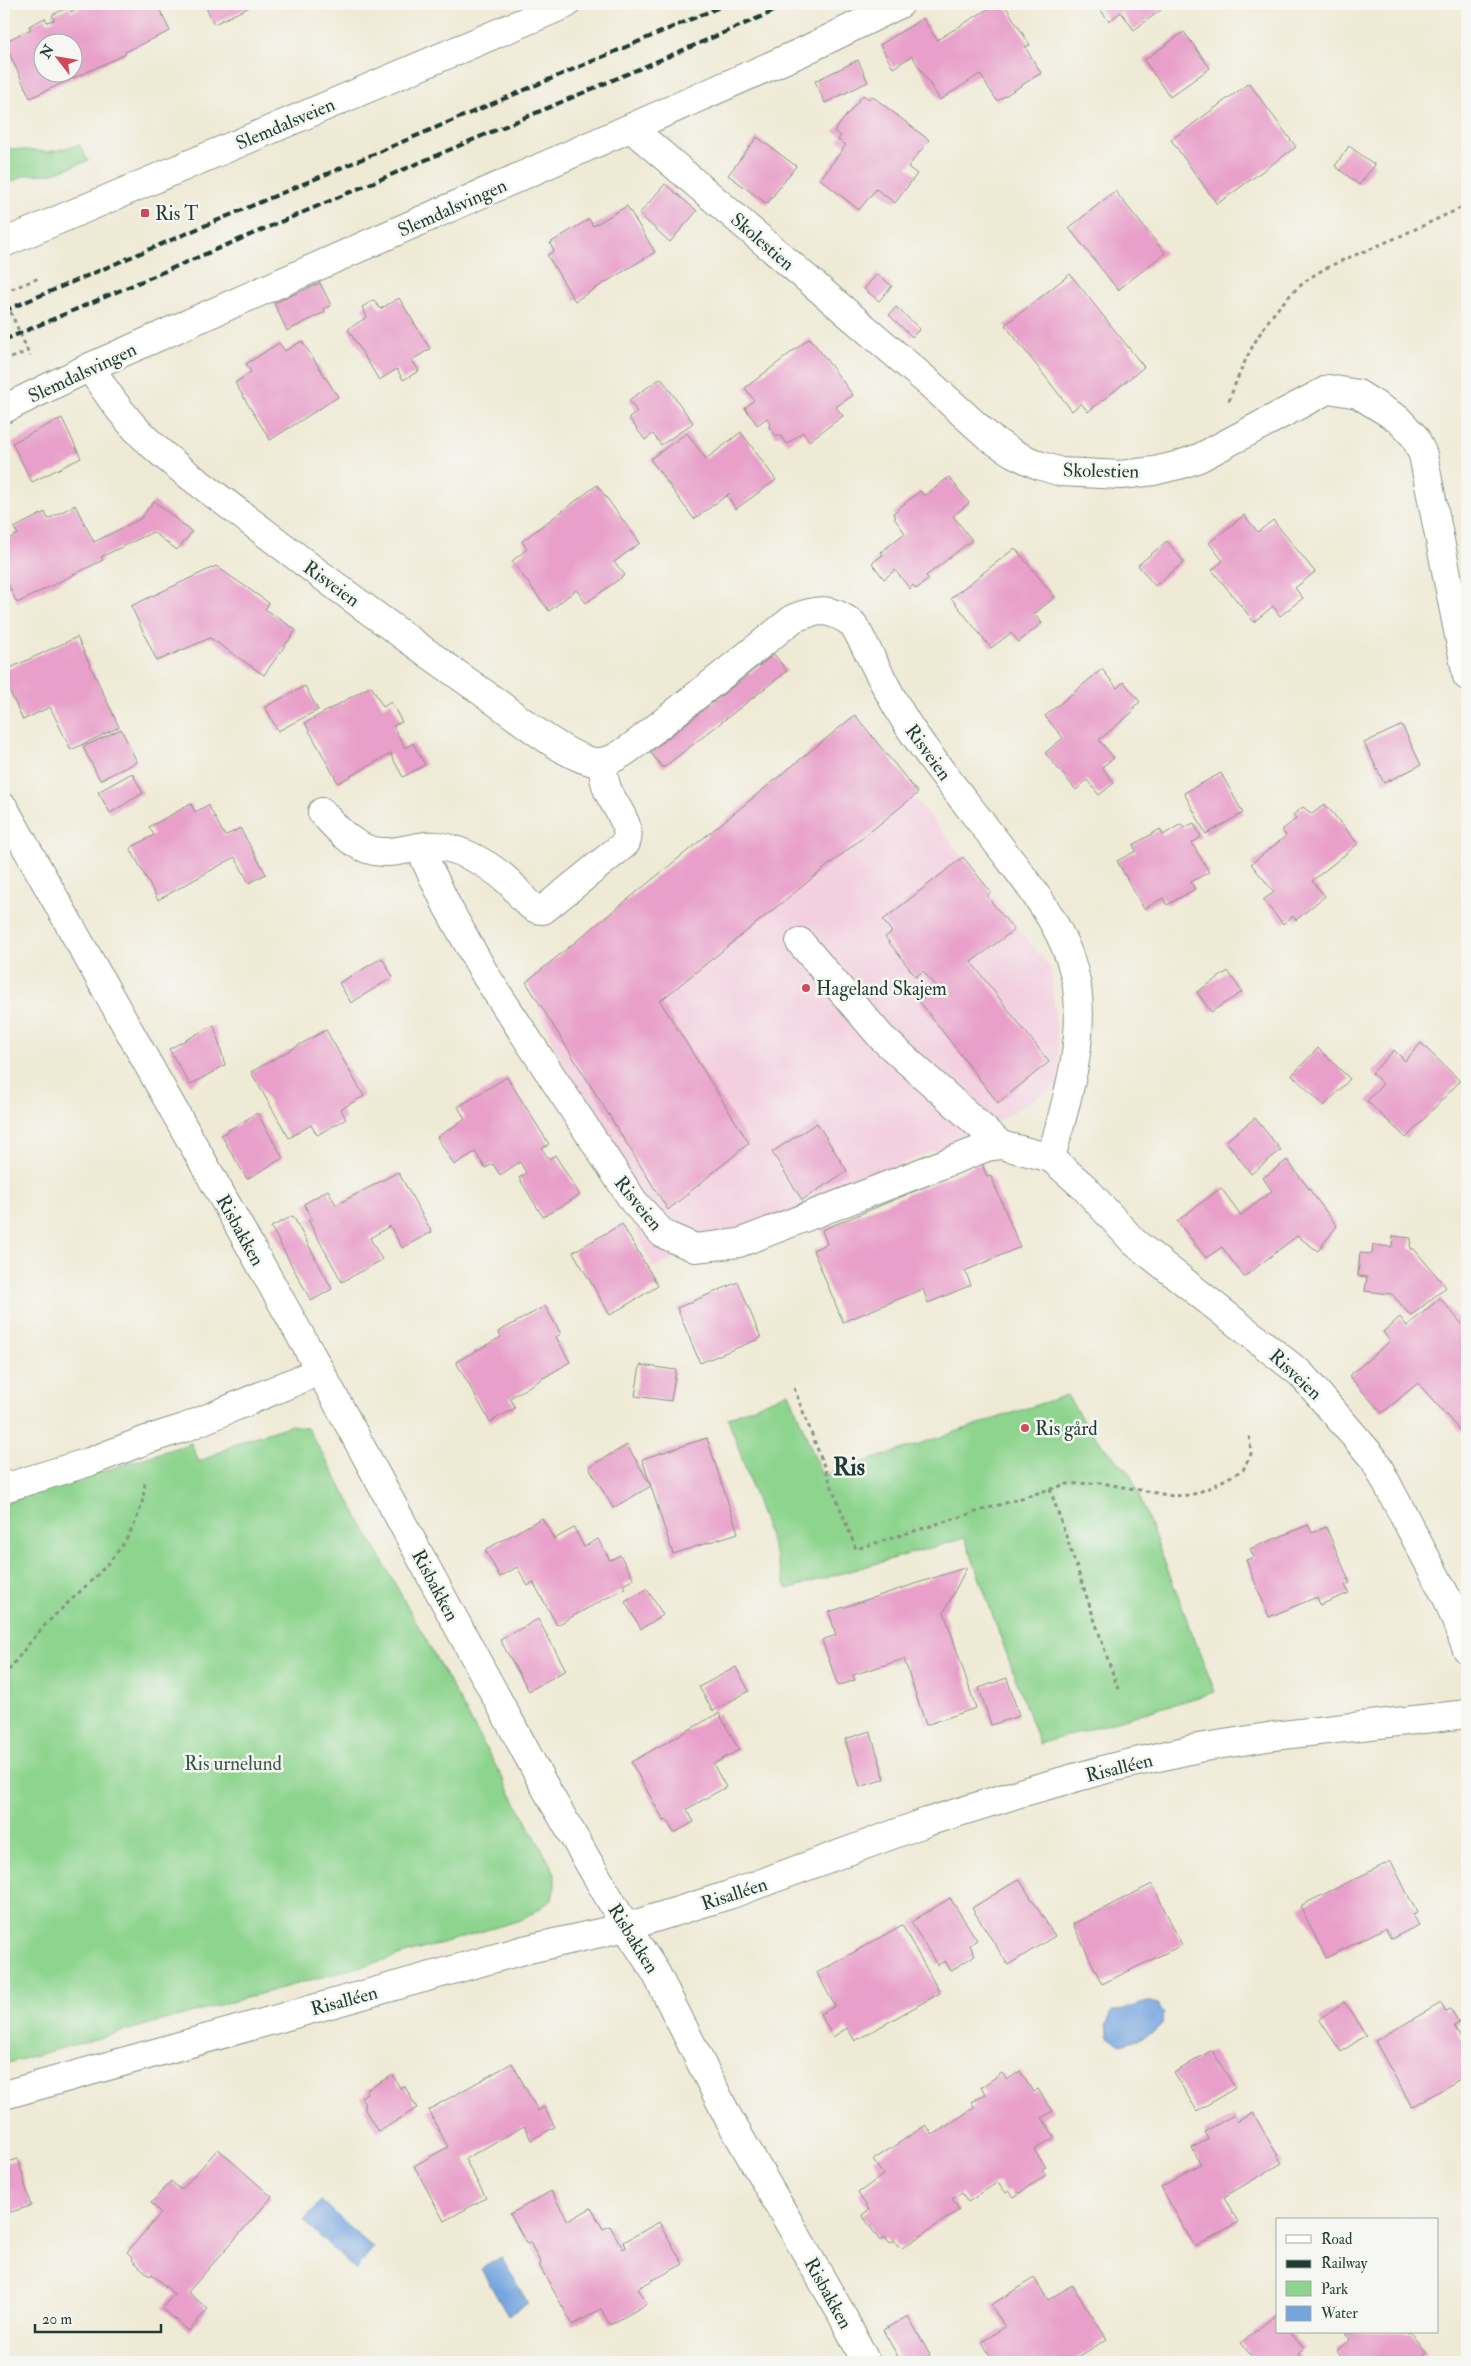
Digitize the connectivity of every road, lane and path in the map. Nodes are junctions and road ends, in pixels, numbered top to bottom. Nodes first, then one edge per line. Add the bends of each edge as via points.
1 (566, 4) edge
2 (900, 4) edge
3 (631, 128) junction
4 (1467, 205) edge
5 (4, 243) edge
6 (39, 278) dead end
7 (4, 292) edge
8 (4, 297) edge
9 (28, 351) junction
10 (4, 361) edge
11 (90, 368) junction
12 (44, 388) junction
13 (4, 408) edge
14 (1221, 446) junction
15 (1467, 676) edge
16 (602, 763) junction
17 (4, 808) edge
18 (322, 812) dead end
19 (419, 847) junction
20 (800, 942) dead end
21 (1001, 1145) junction
22 (1051, 1158) junction
23 (320, 1371) junction
24 (794, 1388) dead end
25 (1249, 1433) dead end
26 (146, 1440) junction
27 (4, 1488) edge
28 (1050, 1488) junction
29 (1467, 1650) edge
30 (4, 1677) edge
31 (1118, 1689) dead end
32 (1467, 1714) edge
33 (626, 1927) junction
34 (4, 2095) edge
35 (866, 2362) edge

1 - 5 street, Slemdalsveien
2 - 3 street, Slemdalsvingen via 804,52
3 - 11 street, Slemdalsvingen
3 - 14 street, Skolestien via 990,438 1013,453 1061,472 1121,475 1179,465
4 - 14 path via 1306,281 1278,309 1253,342 1229,402
6 - 7 path
8 - 9 path
9 - 10 path
9 - 12 path
11 - 12 street, Slemdalsvingen
11 - 16 street, Risveien via 125,417 148,442 190,475 310,567 565,750 590,762
12 - 13 street, Slemdalsvingen
14 - 15 street, Skolestien via 1329,390 1358,394 1398,419 1415,438 1423,455
16 - 19 street via 608,791 629,836 626,843 544,910 532,907 508,881 457,849 432,844
16 - 22 street, Risveien via 637,743 794,618 811,611 828,611 853,624 913,733 1021,874 1053,921 1068,952 1077,986 1079,1022 1074,1070
17 - 23 street, Risbakken
18 - 19 street via 347,838 366,848 386,853
19 - 21 street, Risveien via 486,976 634,1202 663,1234 695,1248 739,1244
20 - 21 street via 882,1038
21 - 22 street, Risveien
22 - 29 street, Risveien via 1084,1187 1134,1242 1301,1374 1374,1459 1448,1600
23 - 26 street via 184,1428
23 - 33 street, Risbakken via 546,1789
24 - 28 path via 856,1549
25 - 28 path via 1251,1454 1243,1470 1191,1495 1173,1496 1101,1483
26 - 27 street via 89,1462
26 - 30 path via 145,1485 137,1519 117,1555 52,1618
28 - 31 path
32 - 33 street, Risalléen via 1274,1736 1198,1748 1110,1768 927,1822 729,1895
33 - 34 street, Risalléen via 542,1945
33 - 35 street, Risbakken via 656,1973 728,2117

